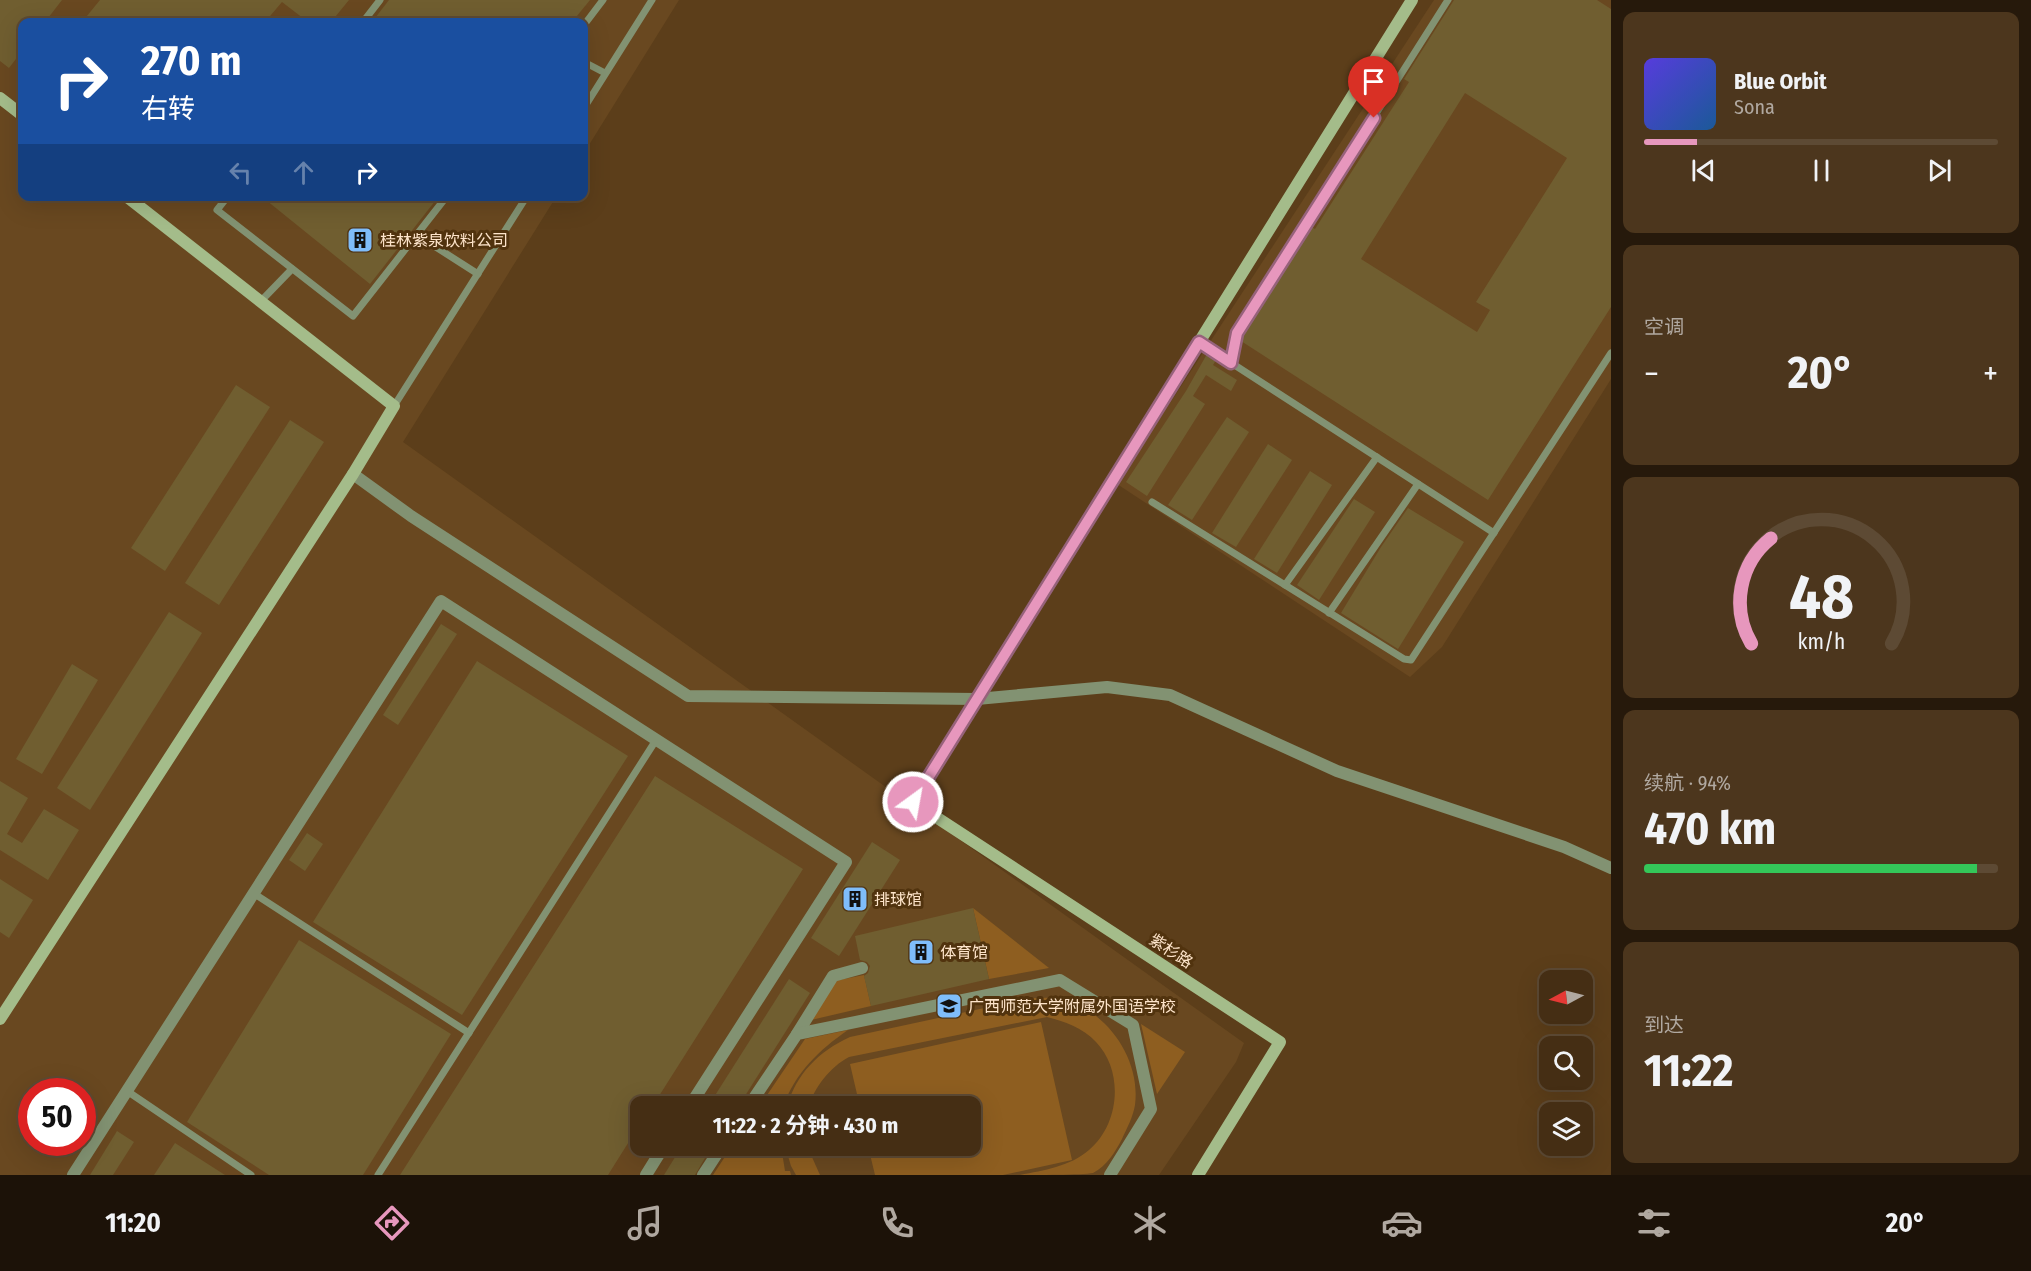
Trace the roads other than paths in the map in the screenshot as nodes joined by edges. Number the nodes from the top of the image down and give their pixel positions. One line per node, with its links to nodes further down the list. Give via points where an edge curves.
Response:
1 (381, 0): 6 (lane)
2 (603, 0): 7 (lane)
3 (652, 0): 9 (lane)
4 (1412, 0): 21 (main road)
5 (1448, 0): 23 (lane, via 1237,333)
6 (366, 18)
7 (588, 20)
8 (588, 64): 9 (lane)
9 (605, 73): 11 (lane)
10 (0, 98): 12 (main road)
11 (588, 101)
12 (18, 112)
13 (132, 201): 20 (main road)
14 (224, 201): 18 (lane, via 217,210)
15 (443, 201): 17 (lane)
16 (524, 201): 19 (lane)
17 (417, 235): 18 (lane, via 352,316); 19 (lane)
18 (292, 269): 20 (lane)
19 (478, 274): 24 (lane)
20 (260, 302): 24 (main road)
21 (1199, 342): 23 (lane); 32 (main road)
22 (1611, 353): 29 (lane)
23 (1231, 363): 25 (lane)
24 (394, 406): 26 (main road)
25 (1377, 457): 27 (lane); 30 (lane)
26 (353, 474): 32 (street, via 688,696); 37 (main road)
27 (1418, 484): 29 (lane); 31 (lane)
28 (1152, 502): 30 (lane)
29 (1494, 533): 31 (lane, via 1411,660 1404,660)
30 (1285, 585): 31 (lane)
31 (1329, 613)
32 (977, 699): 34 (street, via 1107,687 1170,695 1337,771 1564,847); 51 (main road, 紫杉路, via 913,802 1280,1042)
33 (656, 740): 35 (street, via 441,601); 38 (lane); 41 (street, via 846,862)
34 (1611, 868)
35 (253, 893): 38 (lane); 40 (street)
36 (862, 968): 39 (street, via 833,976)
37 (0, 1019)
38 (469, 1033): 47 (lane)
39 (797, 1034): 42 (street); 50 (street, via 1060,980 1133,1025 1151,1110)
40 (127, 1091): 45 (street); 46 (lane)
41 (696, 1096)
42 (755, 1096)
43 (658, 1156): 48 (street)
44 (715, 1156): 49 (street)
45 (73, 1175)
46 (251, 1175)
47 (378, 1175)
48 (646, 1175)
49 (703, 1175)
50 (1110, 1175)
51 (1198, 1175)

